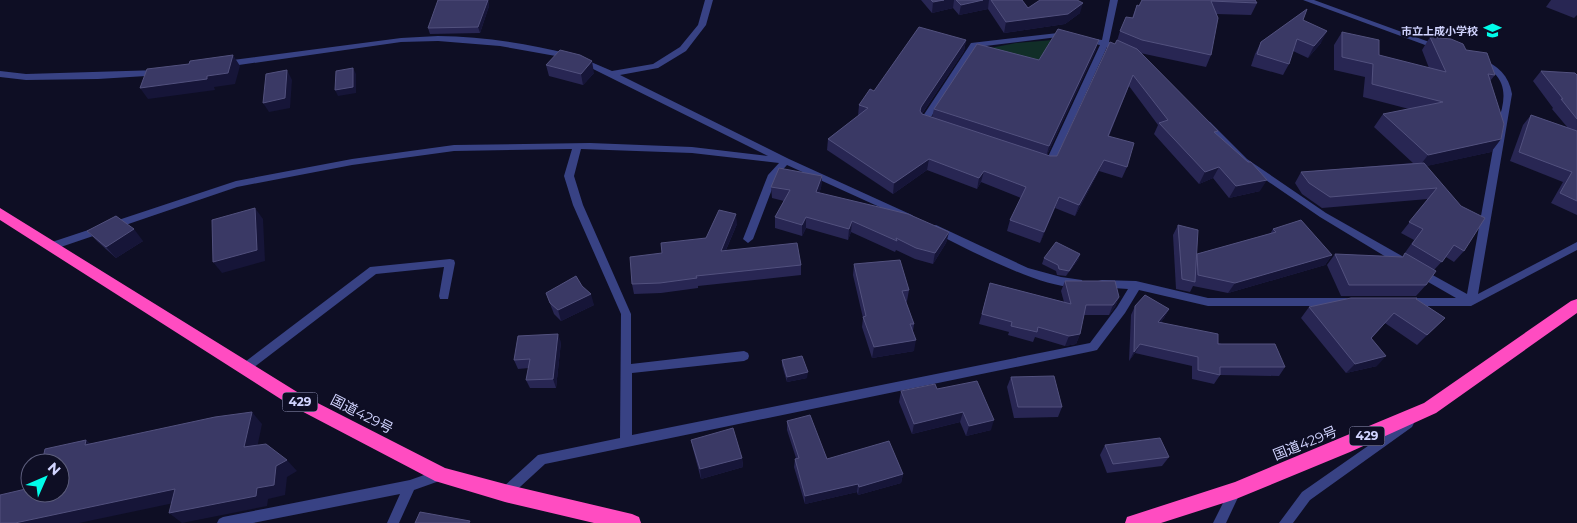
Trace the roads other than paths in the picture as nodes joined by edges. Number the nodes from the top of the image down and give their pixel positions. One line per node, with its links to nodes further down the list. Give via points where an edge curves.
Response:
1 (709, 0): 11 (street, via 702,25 683,49 655,66)
2 (1114, 0): 4 (street)
3 (1307, 0): 5 (street)
4 (1105, 43): 4 (street, via 1050,163 924,121 974,45 1058,35); 6 (street)
5 (1444, 49)
6 (1126, 51)
7 (1471, 59): 23 (street, via 1490,65 1506,82 1510,96 1502,120)
8 (220, 64): 11 (street, via 402,40 460,39 548,52 578,59)
9 (166, 72): 10 (street, via 26,77)
10 (0, 74)
11 (611, 74): 14 (street)
12 (1199, 116): 23 (street, via 1244,160 1324,215)
13 (577, 146): 14 (street, via 692,150); 17 (street, via 454,148 303,171 236,184); 27 (street, via 569,176 578,205 626,314)
14 (786, 161): 16 (street, via 773,175); 19 (street, via 1061,282)
15 (0, 213): 17 (highway, 国道429号 / 429)
16 (748, 238)
17 (52, 246): 26 (highway, 国道429号 / 429)
18 (1577, 246): 23 (street)
19 (1136, 285): 21 (street, via 1208,302); 29 (street, via 1094,347)
20 (444, 296): 26 (street, via 450,263 374,270)
21 (1356, 302)
22 (1395, 302): 23 (street)
23 (1471, 302)
24 (1577, 305): 28 (highway, 国道429号 / 429)
25 (744, 356): 27 (street)
26 (245, 368): 30 (highway, 国道429号 / 429, via 296,400)
27 (626, 369): 29 (street)
28 (1430, 408): 32 (highway, 国道429号 / 429); 39 (street, via 1306,496)
29 (626, 442): 33 (street, via 542,459)
30 (441, 475): 31 (street); 33 (highway, 国道429号 / 429)
31 (410, 486): 34 (street); 35 (street)
32 (1236, 490): 37 (highway, 国道429号 / 429); 38 (street)
33 (505, 493): 36 (highway, 国道429号 / 429)
34 (222, 523)
35 (393, 523)
36 (626, 523)
37 (1134, 523)
38 (1218, 523)
39 (1285, 523)

